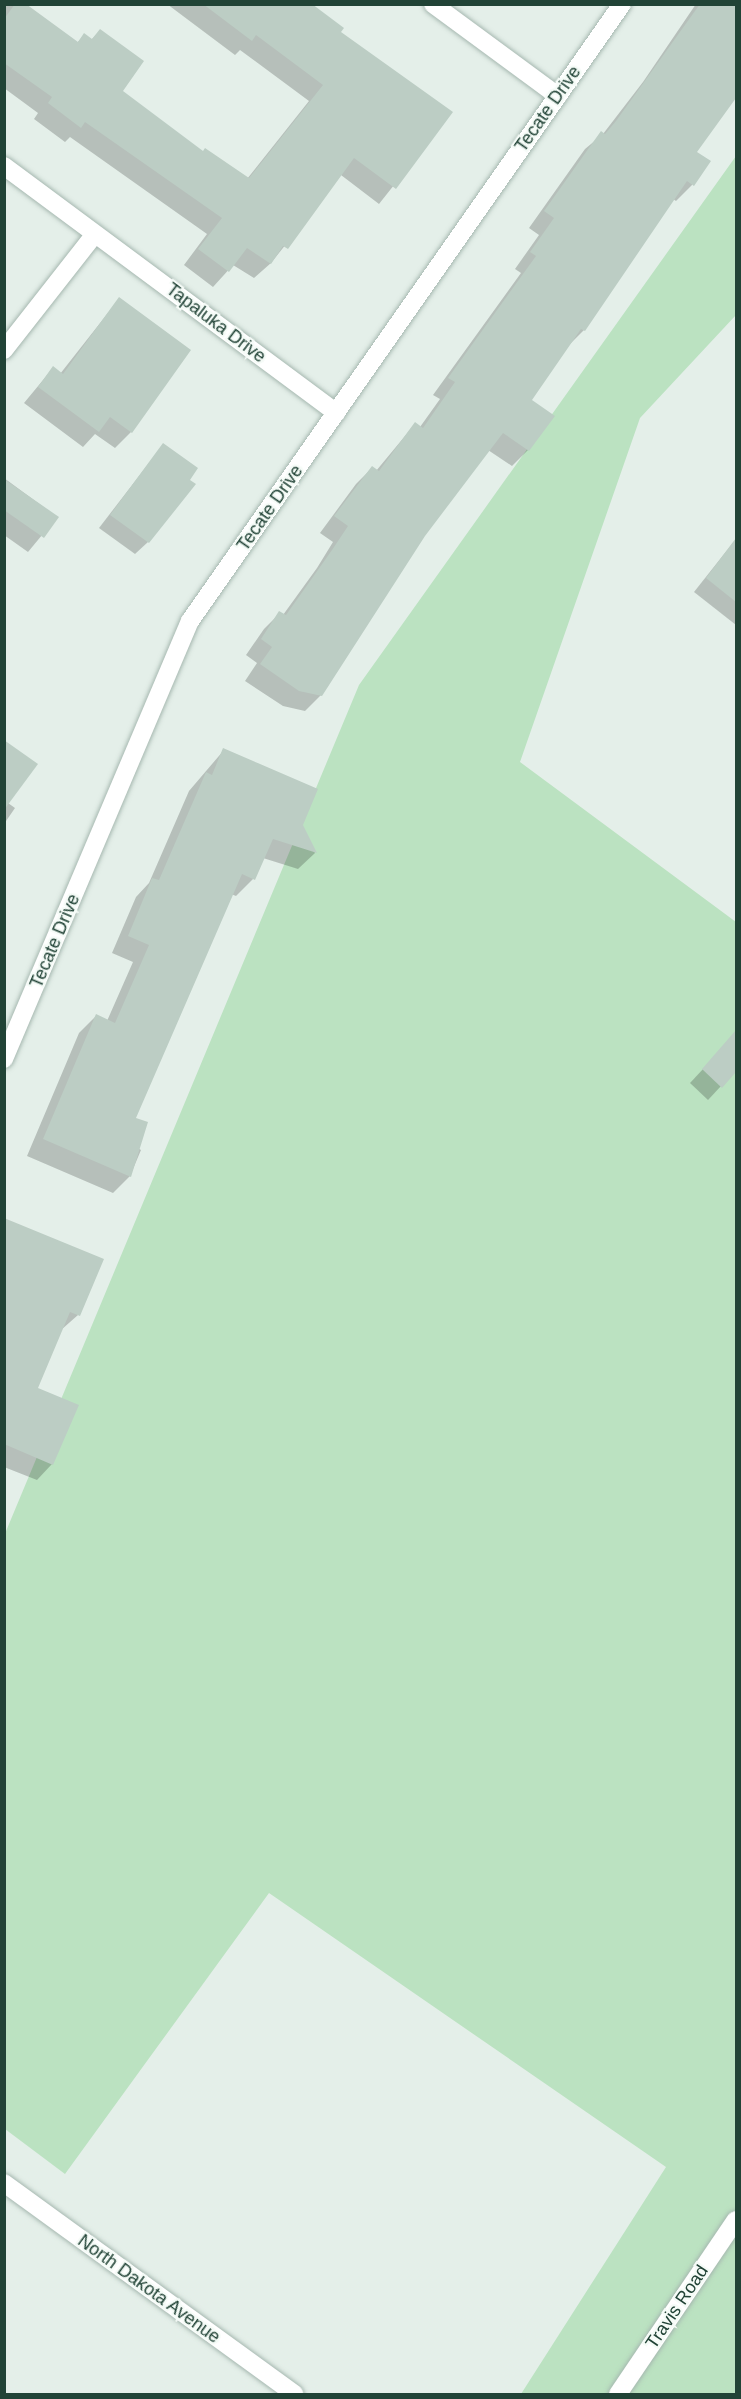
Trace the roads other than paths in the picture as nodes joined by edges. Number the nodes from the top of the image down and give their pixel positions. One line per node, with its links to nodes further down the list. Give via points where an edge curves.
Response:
1 (433, 4): 3 (street)
2 (622, 4): 3 (street, Tecate Drive)
3 (558, 96): 7 (street, Tecate Drive)
4 (4, 166): 5 (street, Tapaluka Drive)
5 (96, 234): 6 (street); 7 (street, Tapaluka Drive)
6 (4, 350)
7 (336, 412): 8 (street, Tecate Drive, via 190,621)
8 (4, 1059)
9 (4, 2183): 11 (street, North Dakota Avenue)
10 (736, 2220): 12 (street, Travis Road)
11 (294, 2394)
12 (618, 2394)

